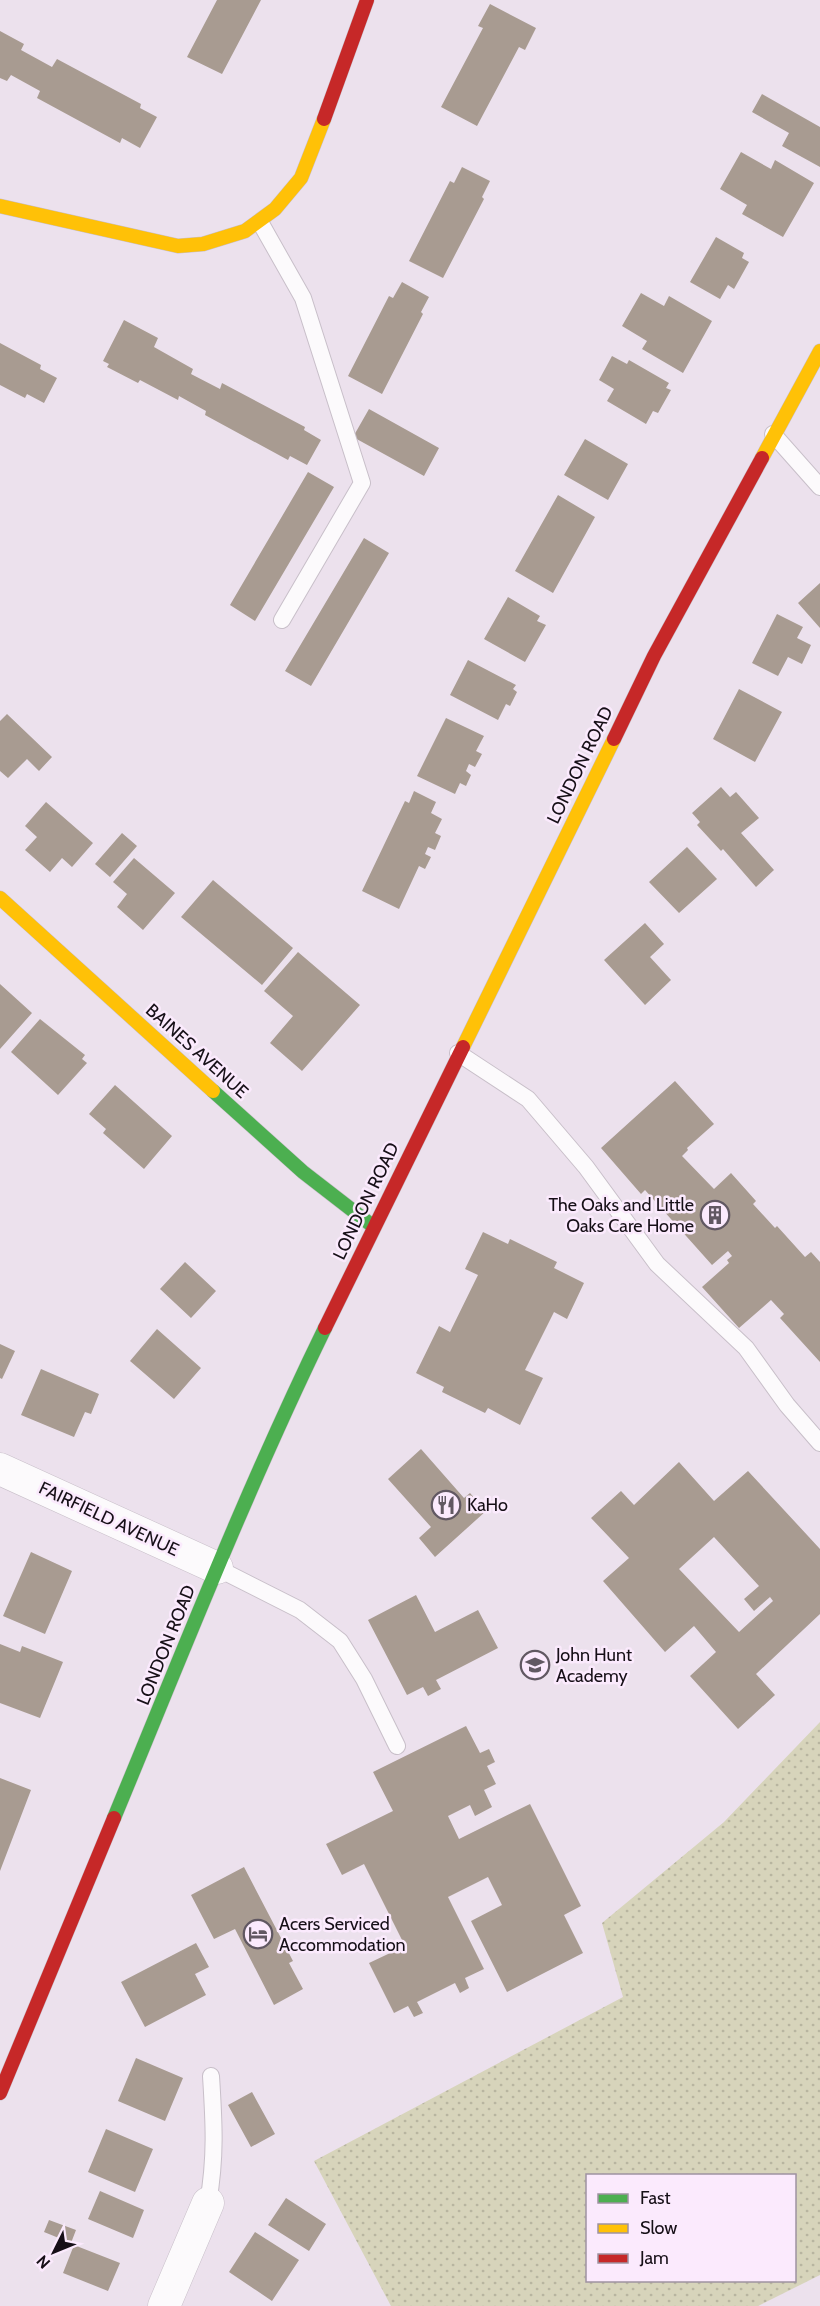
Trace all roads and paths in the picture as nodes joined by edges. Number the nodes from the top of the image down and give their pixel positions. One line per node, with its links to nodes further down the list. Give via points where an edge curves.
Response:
1 (367, 0): 3 (main road, via 301,178)
2 (0, 206): 3 (main road, via 178,246 230,237)
3 (260, 222): 7 (lane, via 303,298 362,483)
4 (820, 351): 5 (main road, LONDON ROAD)
5 (773, 434): 6 (lane); 9 (main road, LONDON ROAD, via 654,656)
6 (820, 487)
7 (282, 620)
8 (0, 898): 10 (main road, BAINES AVENUE, via 303,1172)
9 (458, 1053): 10 (main road, LONDON ROAD); 11 (lane, via 528,1100 586,1167 657,1264 746,1348)
10 (374, 1227): 13 (main road, LONDON ROAD, via 301,1378)
11 (820, 1443)
12 (0, 1469): 13 (street, FAIRFIELD AVENUE)
13 (217, 1568): 14 (lane, via 300,1610 340,1641); 16 (main road, LONDON ROAD)
14 (397, 1746)
15 (211, 2076): 17 (lane, via 215,2147)
16 (0, 2093)
17 (207, 2203): 18 (street)
18 (164, 2306)

